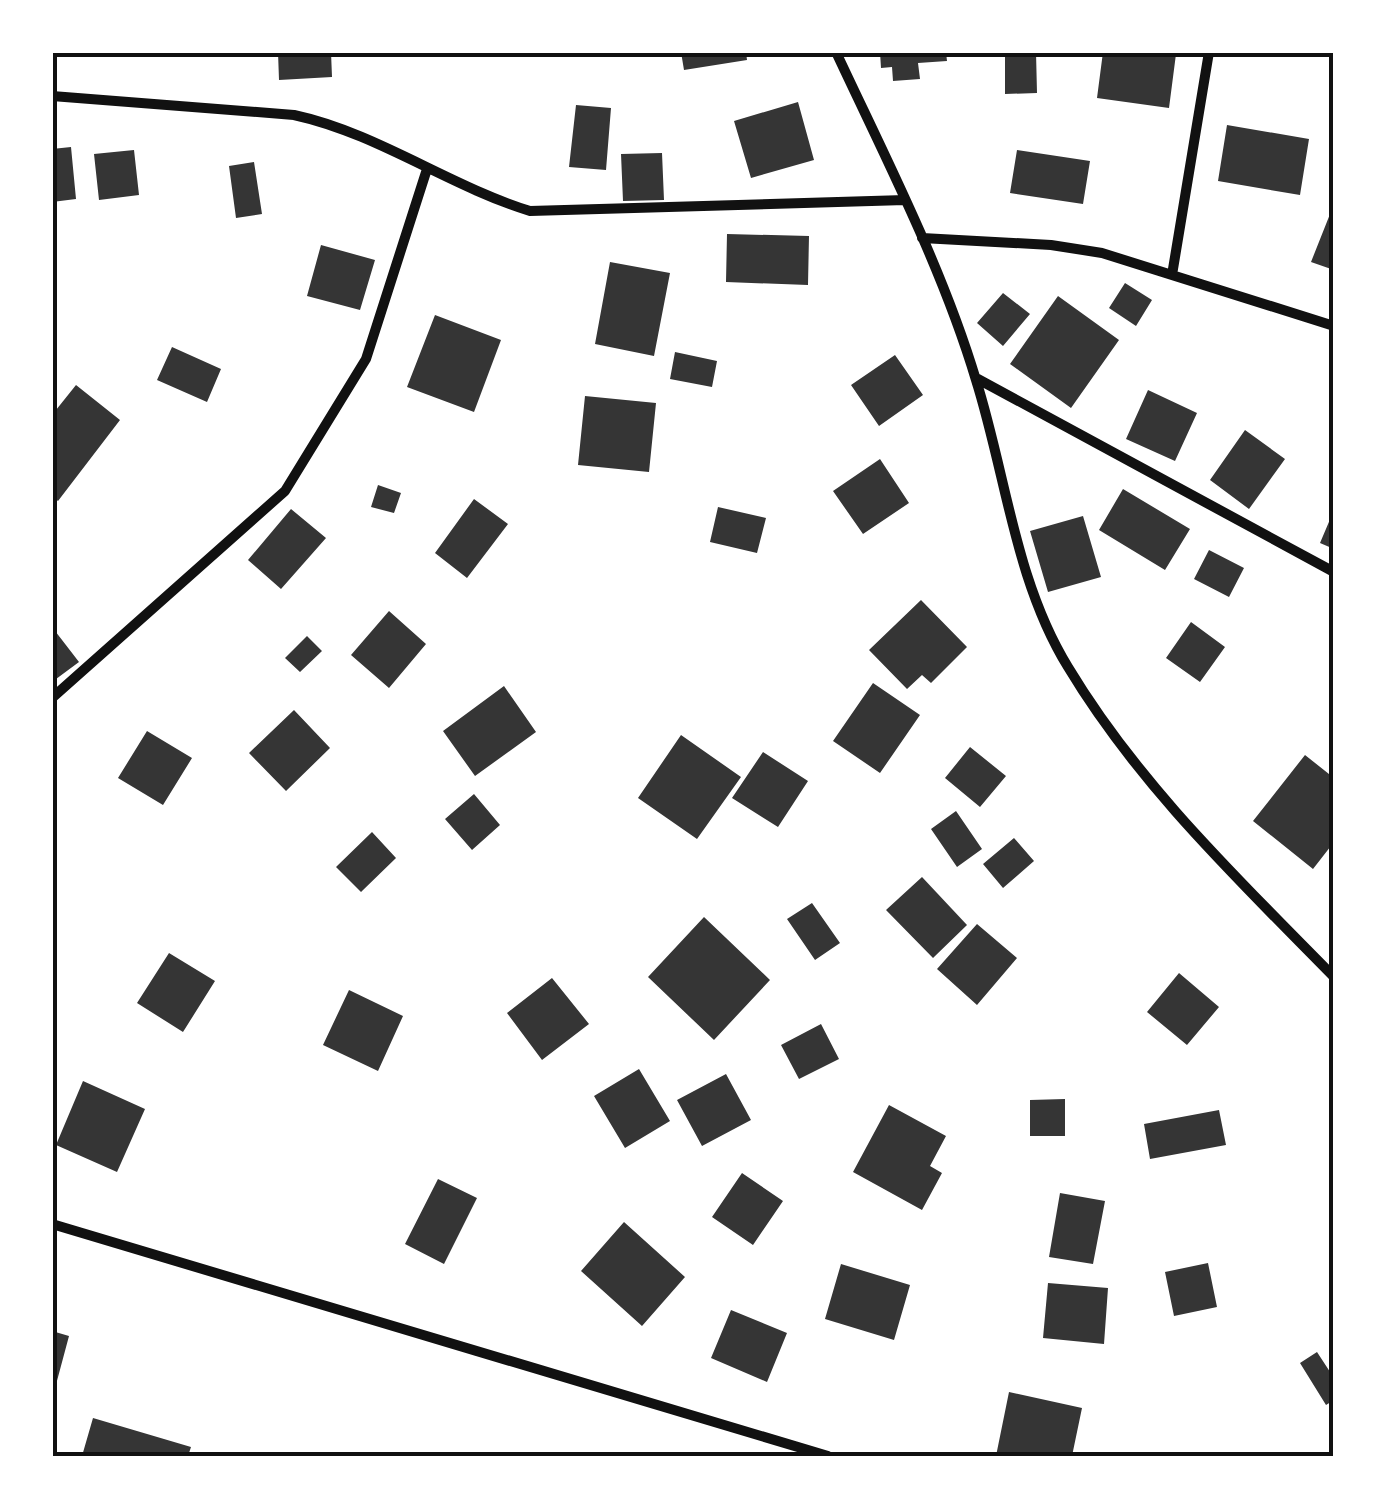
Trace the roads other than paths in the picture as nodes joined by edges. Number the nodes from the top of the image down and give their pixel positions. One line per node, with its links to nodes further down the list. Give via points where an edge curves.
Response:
1 (836, 52): 5 (street)
2 (1209, 52): 7 (street)
3 (52, 96): 4 (street, via 294,115 328,122)
4 (427, 168): 5 (street, via 481,196 530,211); 11 (street, via 366,359 285,491)
5 (904, 200): 6 (street)
6 (922, 238): 7 (street, via 1052,244); 9 (street)
7 (1172, 275): 8 (street)
8 (1334, 326)
9 (976, 378): 10 (street); 12 (street, via 1038,608 1067,666 1172,811)
10 (1334, 572)
11 (52, 698)
12 (1334, 977)
13 (52, 1224): 14 (street)
14 (828, 1456)

